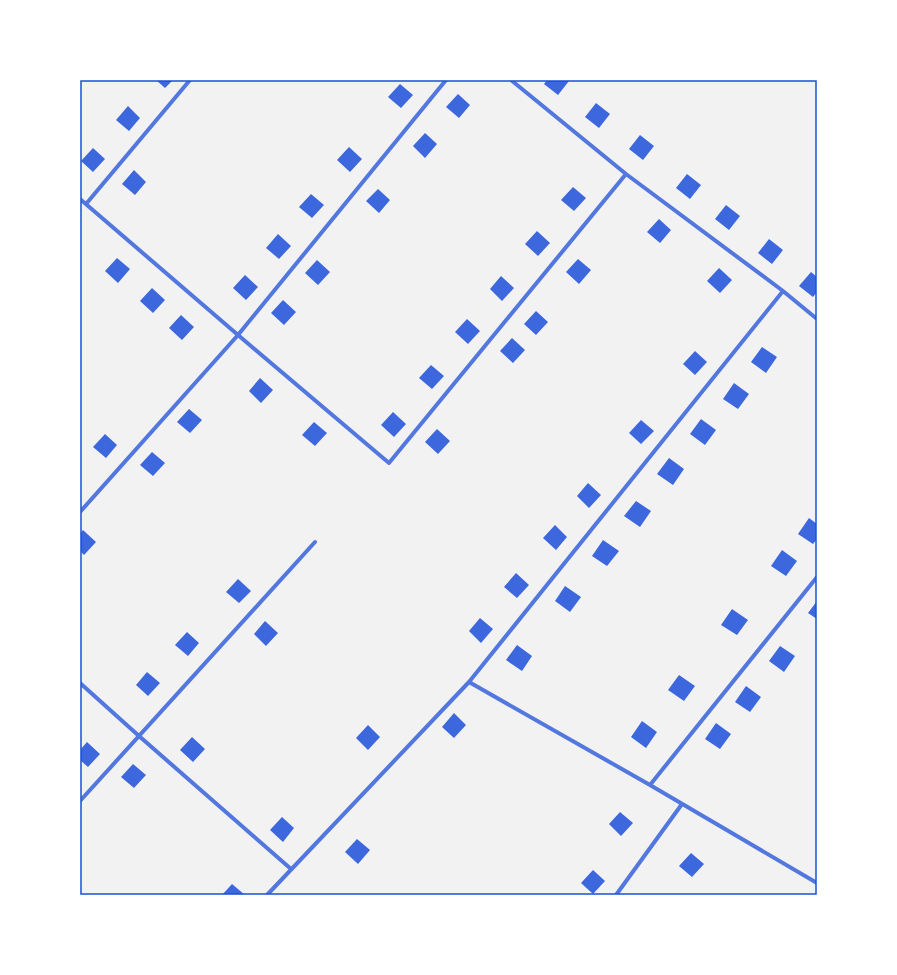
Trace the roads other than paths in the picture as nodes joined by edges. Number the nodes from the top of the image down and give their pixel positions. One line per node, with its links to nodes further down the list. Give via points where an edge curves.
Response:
1 (190, 80): 6 (street)
2 (446, 80): 9 (street)
3 (511, 80): 4 (street)
4 (626, 174): 7 (street); 9 (street, via 389,463)
5 (80, 199): 6 (street)
6 (86, 204): 9 (street)
7 (783, 291): 8 (street); 13 (street)
8 (817, 319)
9 (238, 335): 10 (street)
10 (80, 512)
11 (315, 542): 15 (street)
12 (817, 577): 16 (street)
13 (469, 682): 16 (street); 19 (street)
14 (80, 683): 15 (street)
15 (139, 736): 17 (street); 19 (street)
16 (650, 785): 18 (street)
17 (80, 801)
18 (682, 804): 20 (street); 22 (street)
19 (291, 869): 21 (street)
20 (817, 883)
21 (268, 895)
22 (616, 895)

